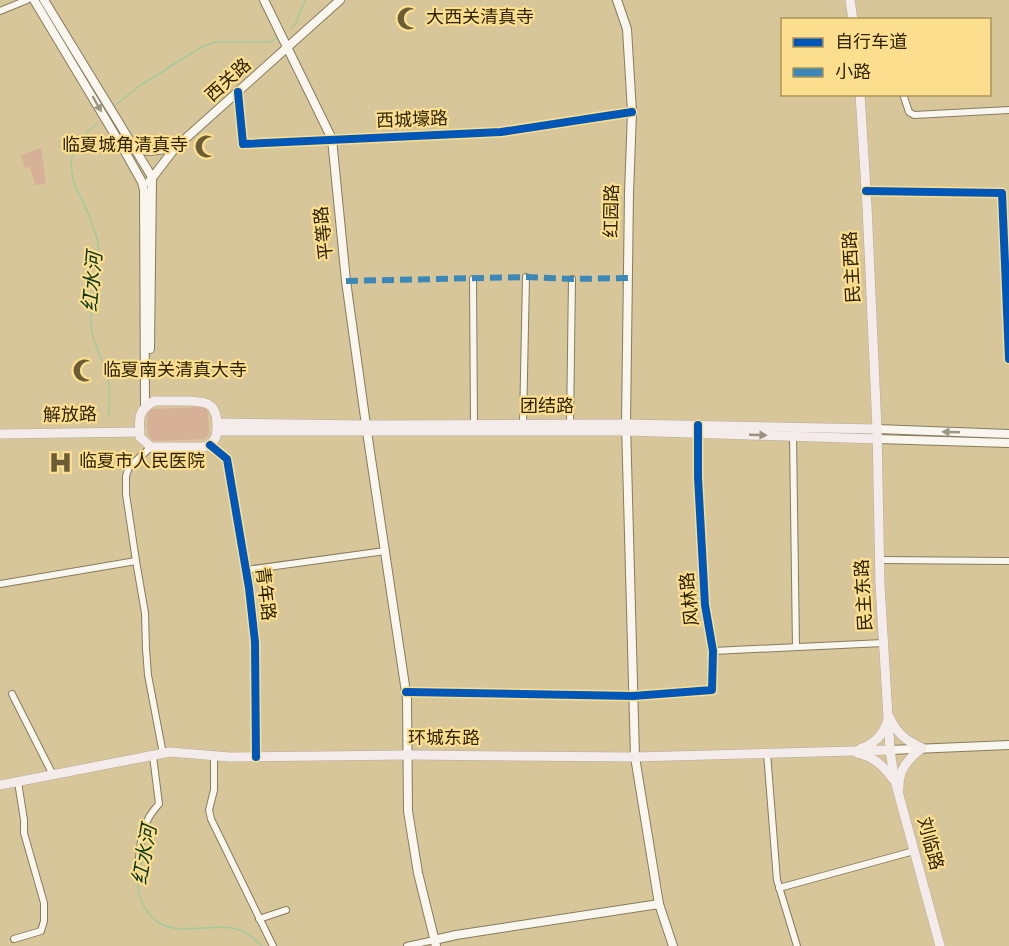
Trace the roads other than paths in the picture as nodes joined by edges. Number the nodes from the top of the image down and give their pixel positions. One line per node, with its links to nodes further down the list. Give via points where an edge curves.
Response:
1 (27, 0): 8 (street)
2 (34, 0): 19 (main road, one-way to 19)
3 (44, 0): 18 (main road)
4 (264, 0): 10 (main road, 平等路)
5 (340, 0): 10 (main road, 西关路)
6 (617, 0): 15 (main road, 红园路, via 627,29)
7 (850, 0): 9 (main road)
8 (0, 11)
9 (853, 18)
10 (288, 48): 11 (main road, 西关路); 16 (main road, 平等路)
11 (238, 92): 16 (street, 西城壕路, via 243,144); 17 (main road, 西关路)
12 (860, 96): 22 (main road, 民主西路)
13 (904, 96): 14 (street, via 914,115)
14 (1009, 110)
15 (632, 112): 16 (street, 西城壕路, via 501,132); 33 (main road, 红园路)
16 (332, 139): 32 (main road, 平等路)
17 (175, 148): 18 (main road); 20 (main road, 西关路)
18 (135, 149): 19 (main road); 20 (main road)
19 (124, 150): 21 (main road)
20 (152, 177): 21 (main road, 西关路); 27 (main road)
21 (144, 190): 27 (main road)
22 (866, 191): 26 (street, via 1002,193); 38 (main road, 民主西路)
23 (526, 277): 29 (street)
24 (473, 279): 28 (street)
25 (572, 279): 30 (street)
26 (1009, 359)
27 (147, 405): 31 (main road, via 154,401 201,401 211,405); 36 (main road, via 140,414)
28 (474, 424): 29 (main road, 团结路); 32 (main road, 团结路)
29 (523, 424): 30 (main road, 团结路)
30 (570, 424): 33 (main road, 团结路)
31 (217, 427): 32 (main road, 团结路); 42 (main road)
32 (366, 428): 33 (main road, 团结路); 44 (main road, 平等路)
33 (626, 428): 35 (main road, 团结路); 55 (main road, 红园路)
34 (0, 429): 36 (main road, 解放路)
35 (698, 429): 38 (main road, 团结路); 40 (main road, 团结路, one-way to 40); 52 (street, 风林路, via 705,606)
36 (140, 430): 37 (main road, 解放路); 43 (main road, via 140,437)
37 (0, 434)
38 (877, 434): 39 (main road, one-way to 38); 40 (main road, 团结路); 41 (main road); 45 (main road, 民主东路)
39 (1009, 434)
40 (793, 436): 51 (street)
41 (1009, 443)
42 (210, 445): 43 (main road); 48 (street, 青年路, via 227,459)
43 (151, 447): 46 (street, via 129,467 126,476)
44 (385, 550): 48 (street); 53 (main road, 平等路)
45 (879, 560): 47 (street); 50 (main road, 民主东路)
46 (136, 561): 49 (street); 62 (street, via 145,613 148,675)
47 (1009, 561)
48 (246, 570): 66 (street, 青年路, via 255,642)
49 (0, 584)
50 (884, 643): 51 (street); 56 (main road, 民主东路)
51 (796, 647): 52 (street)
52 (713, 651): 55 (street, 风林路, via 712,690)
53 (406, 692): 55 (street); 63 (main road, 平等路)
54 (12, 694): 68 (street)
55 (633, 696): 67 (main road, 红园路)
56 (888, 713): 58 (main road, via 895,729); 59 (main road, 民主东路); 60 (main road, via 886,726 870,746)
57 (1009, 745): 58 (main road)
58 (922, 748): 59 (main road); 71 (main road, via 902,769)
59 (890, 750): 60 (main road, 环城东路); 71 (main road, 刘临路)
60 (845, 751): 61 (main road, 环城东路); 71 (main road, via 861,753 886,769)
61 (767, 753): 67 (main road, 环城东路); 74 (street)
62 (163, 754): 64 (main road, 环城东路); 65 (main road, 环城东路)
63 (408, 755): 66 (main road, 环城东路); 67 (main road, 环城东路); 79 (main road, 平等路, via 408,811 417,873)
64 (153, 756): 68 (main road, 环城东路); 73 (street, via 159,804 148,817)
65 (214, 756): 66 (main road, 环城东路); 77 (street, via 211,819)
66 (256, 757)
67 (635, 757): 75 (main road, 红园路)
68 (53, 775): 69 (main road, 环城东路)
69 (18, 782): 70 (main road, 环城东路); 78 (street, via 24,833 44,912 41,931)
70 (0, 785)
71 (899, 797): 72 (main road, 刘临路)
72 (914, 851): 74 (street); 84 (main road, 刘临路)
73 (139, 858)
74 (779, 888): 83 (street)
75 (659, 904): 79 (main road, via 456,935); 82 (main road, 红园路)
76 (286, 910): 77 (street)
77 (259, 919): 80 (street)
78 (14, 939)
79 (435, 943): 81 (street)
80 (273, 946)
81 (406, 946)
82 (673, 946)
83 (797, 946)
84 (940, 946)

